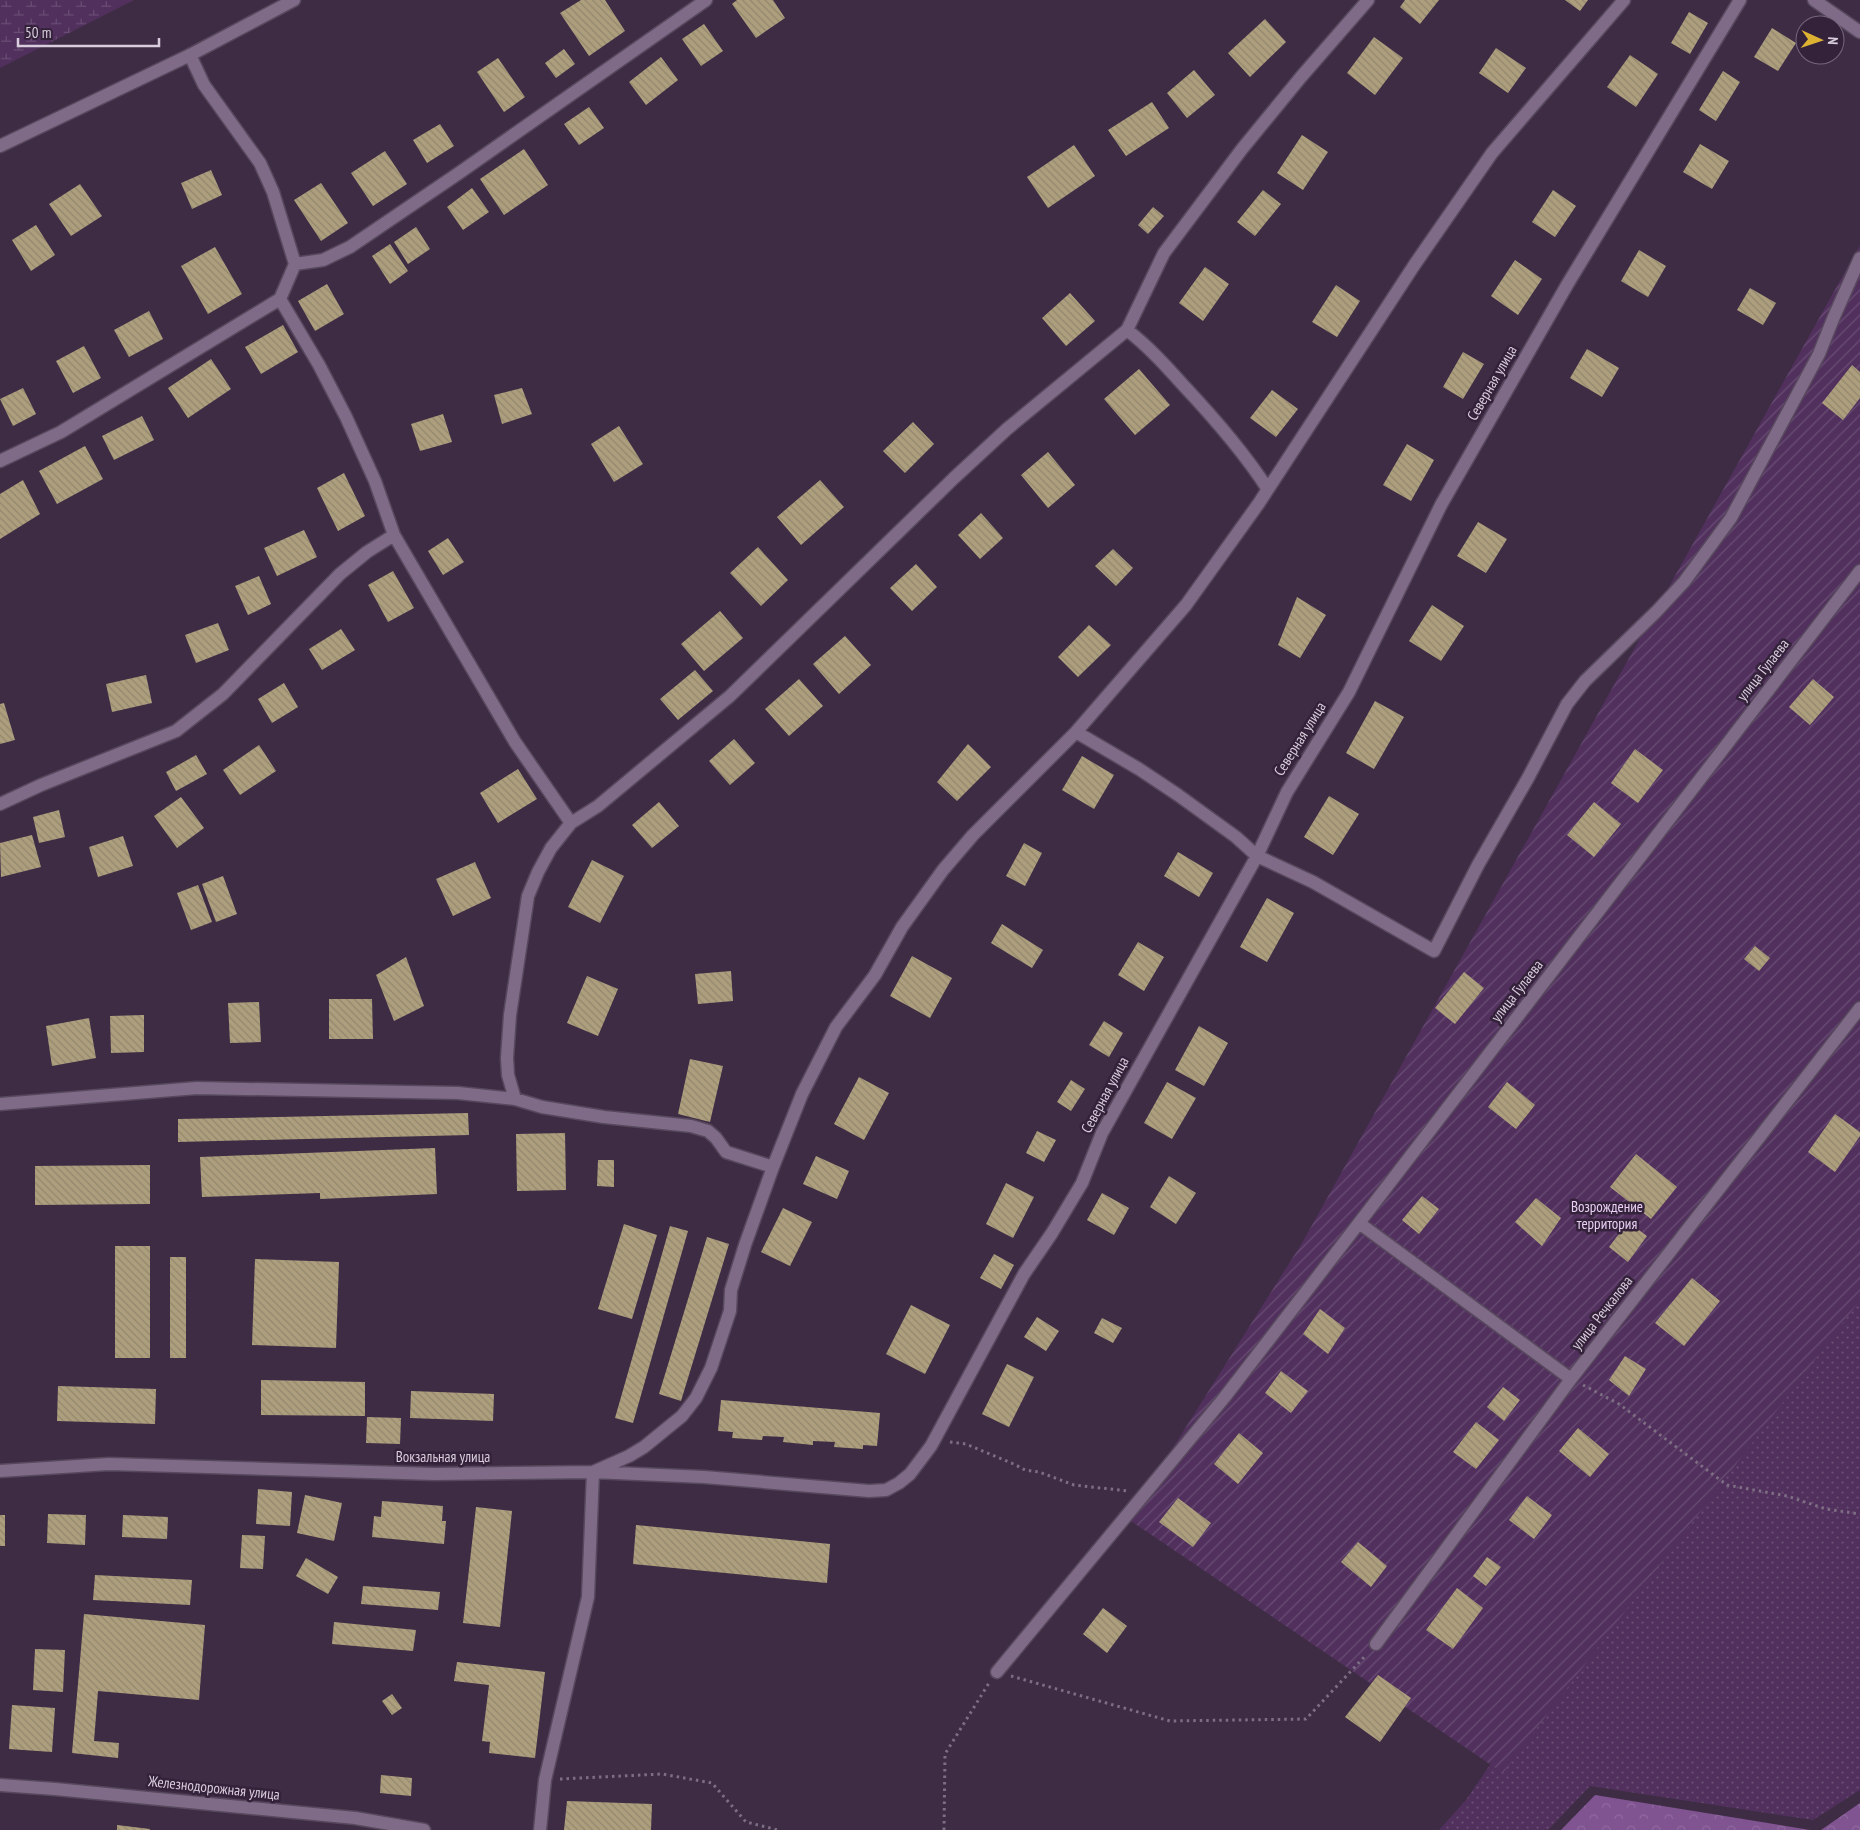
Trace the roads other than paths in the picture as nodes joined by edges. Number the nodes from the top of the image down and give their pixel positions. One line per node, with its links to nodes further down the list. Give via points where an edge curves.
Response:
1 (294, 0): 8 (street)
2 (706, 0): 11 (street, via 350,246 322,260)
3 (1368, 0): 13 (street, via 1242,149 1164,253)
4 (1624, 0): 15 (street, via 1492,152)
5 (1740, 0): 21 (street, Северная улица, via 1567,285 1440,505 1348,692 1286,792)
6 (1814, 0): 7 (street)
7 (1860, 32)
8 (190, 55): 9 (street); 11 (street, via 204,85 260,163)
9 (0, 146)
10 (1860, 258): 21 (street, via 1819,354 1731,518 1684,582 1585,681 1567,704 1434,951 1313,882)
11 (295, 264): 12 (street)
12 (280, 299): 14 (street, via 61,432); 16 (street, via 346,417 375,481)
13 (1127, 330): 15 (street, via 1146,344 1198,401 1251,463); 20 (street, via 1007,429 730,696 598,806)
14 (0, 461)
15 (1267, 488): 18 (street, via 1186,605)
16 (394, 535): 19 (street, via 340,574 223,694 176,731); 20 (street, via 515,742)
17 (1860, 571): 26 (street, улица Гулаева)
18 (1076, 732): 21 (street, via 1178,795); 25 (street, via 973,835 902,927 875,975 836,1027 815,1066)
19 (0, 804)
20 (571, 823): 23 (street, via 551,848 528,896 507,1058)
21 (1257, 856): 30 (street, Северная улица, via 1102,1133 1082,1183 1024,1274 931,1446 910,1474)
22 (1860, 1008): 27 (street, улица Речкалова)
23 (514, 1099): 24 (street, via 458,1093 197,1088); 25 (street, via 560,1110 691,1126 708,1131 726,1152)
24 (0, 1104)
25 (774, 1167): 29 (street, via 744,1245 731,1290 730,1310 711,1368 696,1398 682,1416 644,1447)
26 (1359, 1223): 27 (street); 32 (street, улица Гулаева, via 1224,1398)
27 (1571, 1379): 31 (street, улица Речкалова)
28 (0, 1471): 29 (street, Вокзальная улица, via 109,1464 435,1474)
29 (593, 1472): 30 (street, Вокзальная улица); 35 (street, via 588,1597 545,1780)
30 (886, 1490)
31 (1376, 1644)
32 (996, 1672)
33 (0, 1785): 34 (street, Железнодорожная улица, via 355,1818)
34 (424, 1830)
35 (540, 1830)

